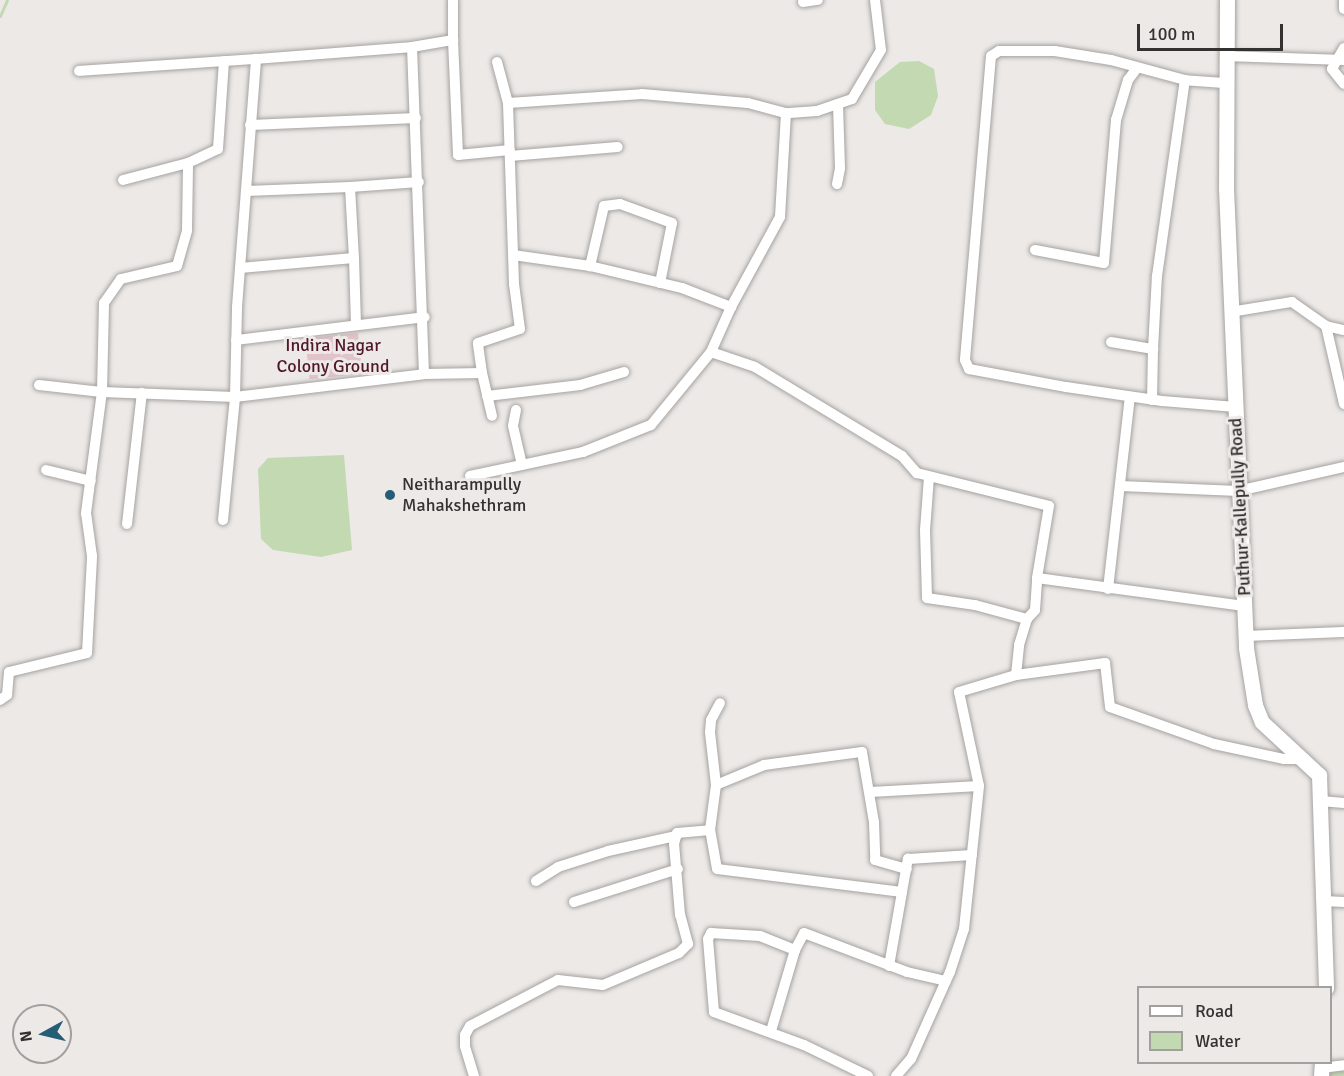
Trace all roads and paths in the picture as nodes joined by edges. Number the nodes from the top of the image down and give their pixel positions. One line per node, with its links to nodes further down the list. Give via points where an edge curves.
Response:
1 (453, 0): 8 (street)
2 (818, 0): 6 (street)
3 (875, 0): 22 (street, via 881,50 852,99)
4 (1227, 0): 11 (main road, Puthur-Kallepully Road)
5 (1344, 0): 7 (street)
6 (803, 2)
7 (1344, 9)
8 (453, 40): 9 (street); 27 (street, via 458,155)
9 (412, 47): 12 (street); 24 (street)
10 (1344, 48): 13 (street)
11 (1225, 56): 13 (street); 19 (main road, Puthur-Kallepully Road)
12 (256, 59): 14 (street); 25 (street)
13 (1341, 60): 20 (street, via 1332,69)
14 (224, 61): 17 (street); 28 (street, via 218,149)
15 (497, 62): 21 (street)
16 (1137, 68): 18 (street); 34 (street, via 1128,80 1116,120 1104,263); 58 (street, via 1055,51 999,51 991,56 965,324 965,360 969,369)
17 (79, 70)
18 (1185, 80): 19 (street); 48 (street, via 1157,276)
19 (1224, 83): 41 (main road, Puthur-Kallepully Road)
20 (1344, 84)
21 (508, 103): 23 (street, via 642,94 748,103); 27 (street)
22 (838, 104): 23 (street, via 817,111); 31 (street)
23 (786, 113): 40 (street, via 780,217)
24 (416, 118): 25 (street); 30 (street)
25 (250, 125): 33 (street)
26 (618, 147): 27 (street)
27 (510, 153): 35 (street)
28 (188, 163): 29 (street); 54 (street, via 187,230 177,266 121,279 104,303)
29 (123, 180)
30 (419, 182): 32 (street); 42 (street)
31 (837, 184)
32 (350, 187): 33 (street); 36 (street)
33 (246, 191): 38 (street)
34 (1035, 250)
35 (513, 255): 37 (street); 51 (street, via 520,328 478,343)
36 (354, 258): 38 (street); 43 (street)
37 (590, 266): 39 (street); 39 (street, via 604,206 620,204 672,223)
38 (240, 268): 46 (street)
39 (660, 283): 40 (street)
40 (731, 307): 49 (street)
41 (1230, 312): 44 (street, via 1292,302); 61 (main road, Puthur-Kallepully Road)
42 (425, 317): 43 (street); 52 (street)
43 (356, 325): 46 (street)
44 (1326, 326): 45 (street); 60 (street)
45 (1344, 330)
46 (236, 340): 57 (street)
47 (1111, 342): 48 (street)
48 (1153, 348): 59 (street)
49 (711, 352): 64 (street, via 651,425 583,452); 68 (street, via 755,367 902,456 917,474)
50 (624, 372): 56 (street, via 580,385)
51 (482, 373): 52 (street); 56 (street)
52 (424, 374): 57 (street)
53 (39, 385): 54 (street)
54 (102, 392): 55 (street); 69 (street)
55 (142, 393): 57 (street); 73 (street)
56 (487, 396): 63 (street)
57 (235, 397): 72 (street)
58 (1130, 397): 59 (street); 70 (street)
59 (1152, 400): 61 (street)
60 (1344, 404)
61 (1236, 407): 71 (main road, Puthur-Kallepully Road)
62 (516, 410): 64 (street, via 513,426)
63 (492, 416)
64 (522, 465): 67 (street)
65 (1344, 467): 71 (street)
66 (46, 470): 69 (street)
67 (470, 476)
68 (930, 477): 74 (street, via 1049,506); 77 (street, via 925,530 927,598 975,604)
69 (91, 481): 81 (street, via 86,513 92,556 87,653 9,672 6,695)
70 (1120, 486): 71 (street); 75 (street)
71 (1238, 491): 76 (main road, Puthur-Kallepully Road)
72 (223, 520)
73 (128, 524)
74 (1037, 578): 75 (street); 77 (street, via 1035,610)
75 (1108, 589): 76 (street)
76 (1244, 606): 79 (main road, Puthur-Kallepully Road)
77 (1027, 619): 80 (street)
78 (1344, 632): 79 (street)
79 (1245, 636): 83 (main road, Puthur-Kallepully Road, via 1255,705 1262,723)
80 (1016, 675): 83 (street, via 1105,663 1110,707 1214,744 1284,759); 85 (street, via 959,692)
81 (0, 700)
82 (720, 702): 84 (street, via 710,732)
83 (1305, 759): 87 (main road, Puthur-Kallepully Road, via 1319,776)
84 (716, 785): 86 (street, via 764,765 862,752); 89 (street)
85 (979, 786): 86 (street); 91 (street)
86 (871, 792): 92 (street, via 875,860)
87 (1322, 801): 88 (street); 96 (main road, Puthur-Kallepully Road)
88 (1344, 803)
89 (710, 830): 90 (street); 95 (street, via 717,869)
90 (676, 836): 93 (street); 94 (street, via 588,857)
91 (972, 855): 92 (street, via 908,859); 101 (street, via 964,929)
92 (907, 868): 95 (street)
93 (678, 869): 97 (street); 106 (street, via 680,915 688,944 680,953 603,985 558,980 470,1026 465,1046)
94 (536, 880)
95 (902, 892): 100 (street)
96 (1324, 901): 98 (street); 102 (main road, Puthur-Kallepully Road)
97 (574, 902)
98 (1344, 902)
99 (795, 950): 100 (street, via 804,933); 103 (street); 103 (street, via 750,935 711,933 708,939 714,1012)
100 (889, 966): 101 (street)
101 (946, 981): 108 (street, via 911,1059)
102 (1326, 986)
103 (771, 1031): 107 (street)
104 (1344, 1065): 105 (street)
105 (1322, 1069)
106 (474, 1076)
107 (868, 1076)
108 (896, 1076)

